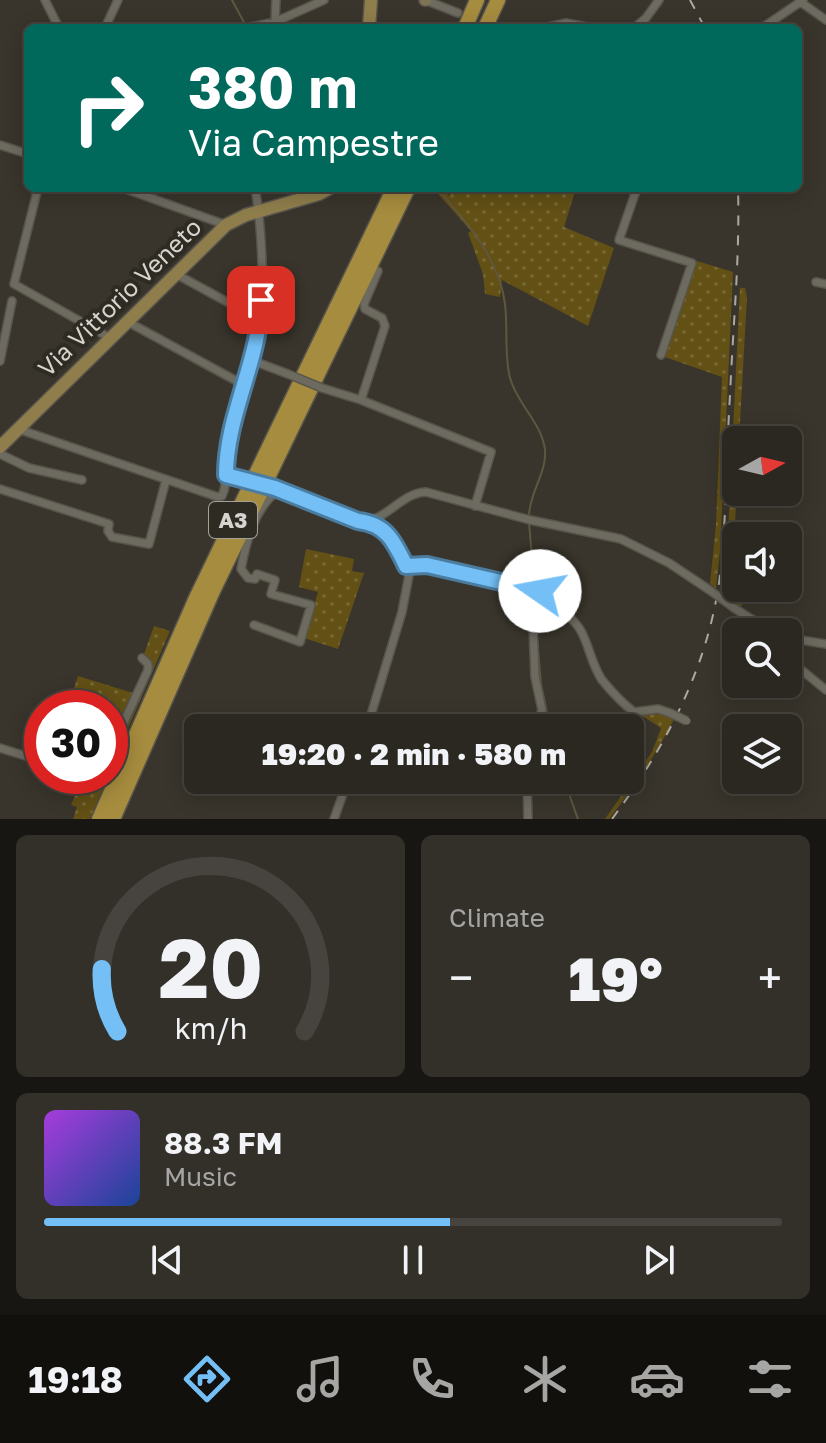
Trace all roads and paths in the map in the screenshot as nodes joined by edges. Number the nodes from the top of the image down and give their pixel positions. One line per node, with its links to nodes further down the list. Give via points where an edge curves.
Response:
1 (45, 0): 17 (street)
2 (118, 0): 18 (street)
3 (276, 0): 16 (street)
4 (324, 0): 16 (street)
5 (371, 0): 20 (main road)
6 (425, 0): 12 (street)
7 (474, 0): 21 (highway)
8 (490, 0): 22 (highway)
9 (498, 0): 23 (highway)
10 (659, 0): 14 (street)
11 (801, 1): 15 (street); 26 (street)
12 (440, 4): 13 (street)
13 (458, 13)
14 (646, 18): 24 (street); 25 (street)
15 (826, 20)
16 (275, 22): 19 (street)
17 (57, 24)
18 (107, 24)
19 (265, 24)
20 (369, 24)
21 (465, 24)
22 (480, 24)
23 (487, 24)
24 (639, 24)
25 (645, 24)
26 (770, 24)
27 (0, 145): 28 (street)
28 (24, 153)
29 (37, 192): 45 (street, via 14,284)
30 (134, 192): 37 (street)
31 (256, 192): 36 (street)
32 (323, 192): 36 (main road, Via Vittorio Veneto)
33 (392, 192): 78 (highway, A3, via 184,625)
34 (406, 192): 79 (highway, A3, via 213,591)
35 (636, 192): 46 (street, via 619,240 692,263)
36 (258, 212): 37 (main road, Via Vittorio Veneto); 43 (street)
37 (226, 225): 39 (main road, Via Vittorio Veneto)
38 (378, 271): 50 (street, via 364,304 385,326)
39 (176, 274): 43 (street); 44 (main road, Via Vittorio Veneto)
40 (816, 282): 41 (street)
41 (826, 284)
42 (12, 301): 48 (street)
43 (260, 320): 47 (street)
44 (128, 322): 45 (main road, Via Vittorio Veneto); 49 (street)
45 (111, 339): 51 (main road, Via Vittorio Veneto)
46 (661, 355)
47 (251, 360): 49 (street); 50 (street, bridge)
48 (0, 361)
49 (244, 385): 54 (street, via 226,454)
50 (361, 400): 59 (street, via 491,452)
51 (18, 429): 52 (main road, Via Vittorio Veneto); 56 (street)
52 (0, 447)
53 (0, 454): 55 (street, via 29,468)
54 (226, 475): 56 (street, via 225,490 218,497); 58 (street, bridge)
55 (82, 480)
56 (166, 480): 57 (street, via 149,544 112,537 109,524)
57 (0, 489)
58 (277, 489): 60 (street); 64 (street, via 248,538 241,569 248,578 257,574 275,580 271,594 311,605 300,642)
59 (475, 506): 60 (street, via 422,492); 63 (street, bridge, via 621,539 669,563)
60 (371, 522): 61 (street, via 387,534)
61 (406, 566): 62 (street, via 427,565); 71 (street, via 406,593)
62 (529, 590): 72 (street); 73 (street, bridge, via 543,594 579,627 597,671 626,706 634,712 658,709)
63 (749, 618)
64 (254, 625)
65 (802, 640): 66 (street)
66 (826, 644)
67 (142, 658): 70 (street, via 148,670)
68 (802, 670): 69 (street)
69 (826, 690)
70 (128, 713)
71 (371, 714)
72 (541, 714)
73 (687, 721)
74 (0, 748): 75 (street)
75 (24, 755)
76 (343, 794): 80 (street)
77 (527, 794): 81 (street)
78 (99, 819)
79 (113, 819)
80 (334, 819)
81 (528, 819)

